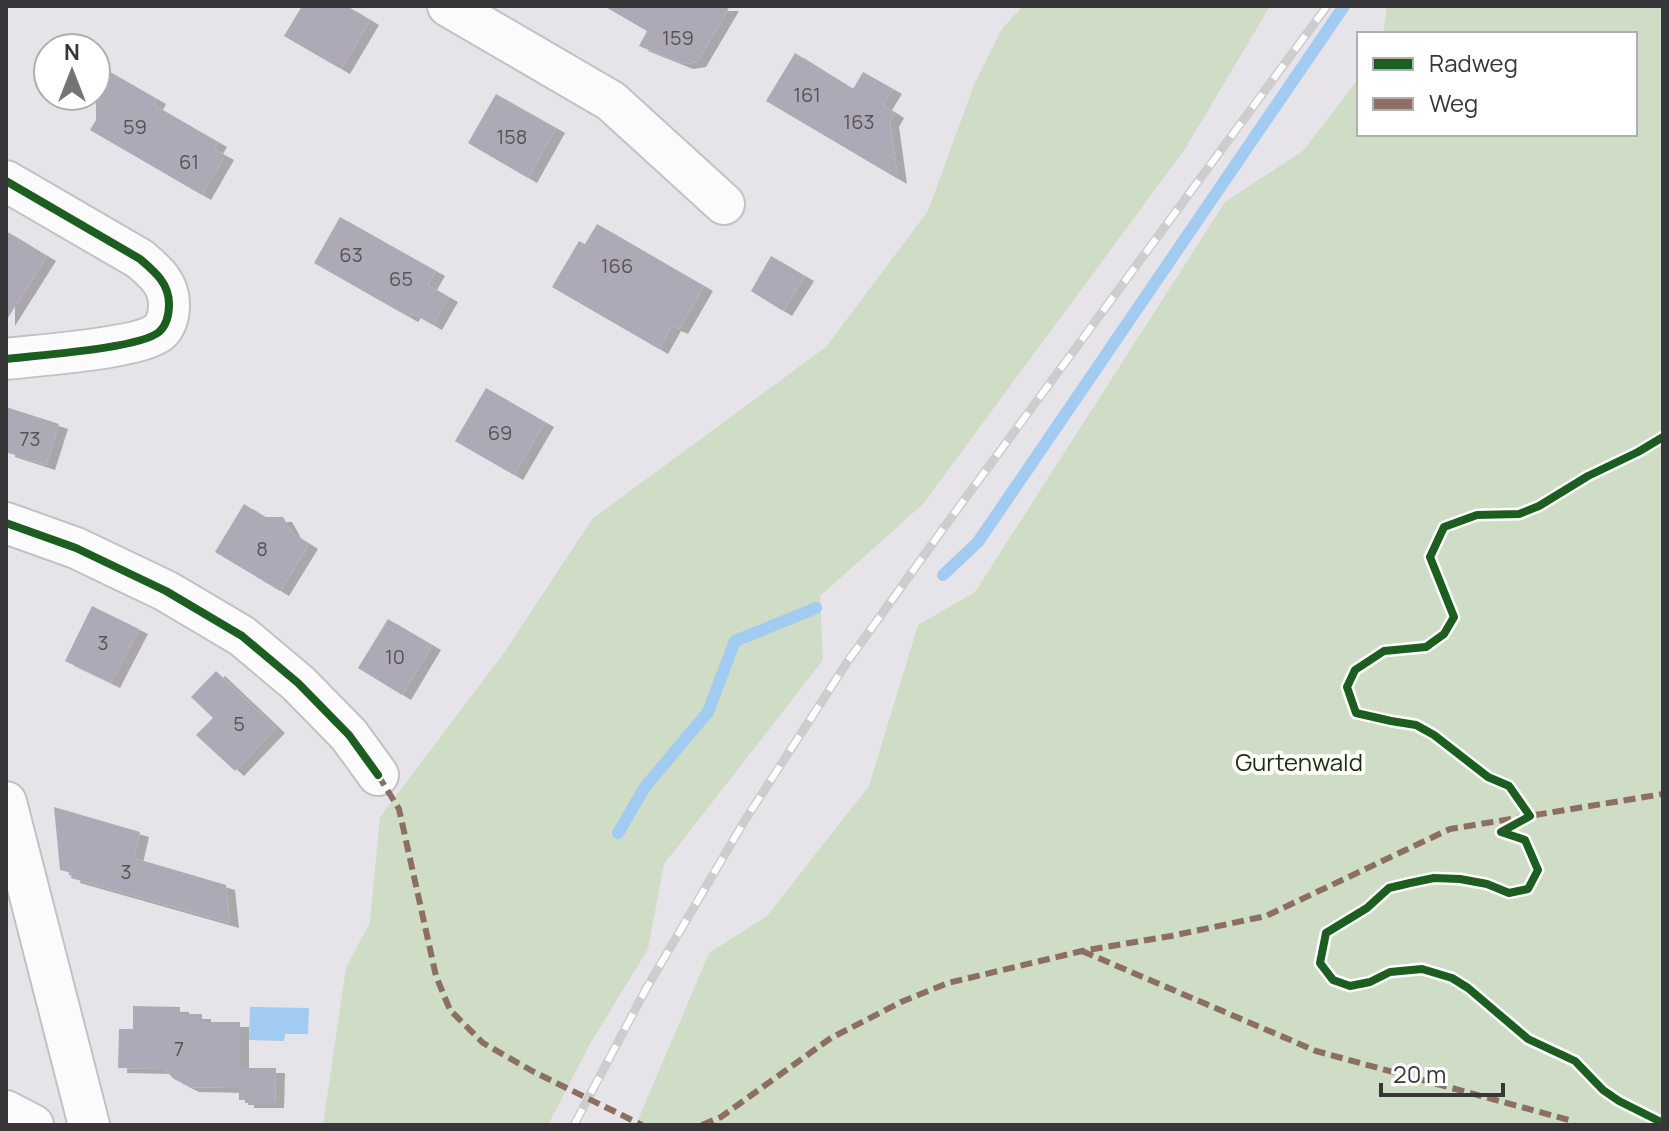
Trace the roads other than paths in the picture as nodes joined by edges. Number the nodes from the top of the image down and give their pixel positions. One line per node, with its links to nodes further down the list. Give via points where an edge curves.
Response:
1 (448, 6): 3 (street, via 611,101)
2 (6, 181): 4 (street, via 140,259 159,276 169,296 169,316 159,332 141,341)
3 (724, 204)
4 (6, 359)
5 (6, 523): 6 (street, via 76,548 166,591 242,636 349,735)
6 (378, 775)
7 (6, 802): 10 (street)
8 (6, 1111): 9 (street)
9 (33, 1125)
10 (89, 1125)

